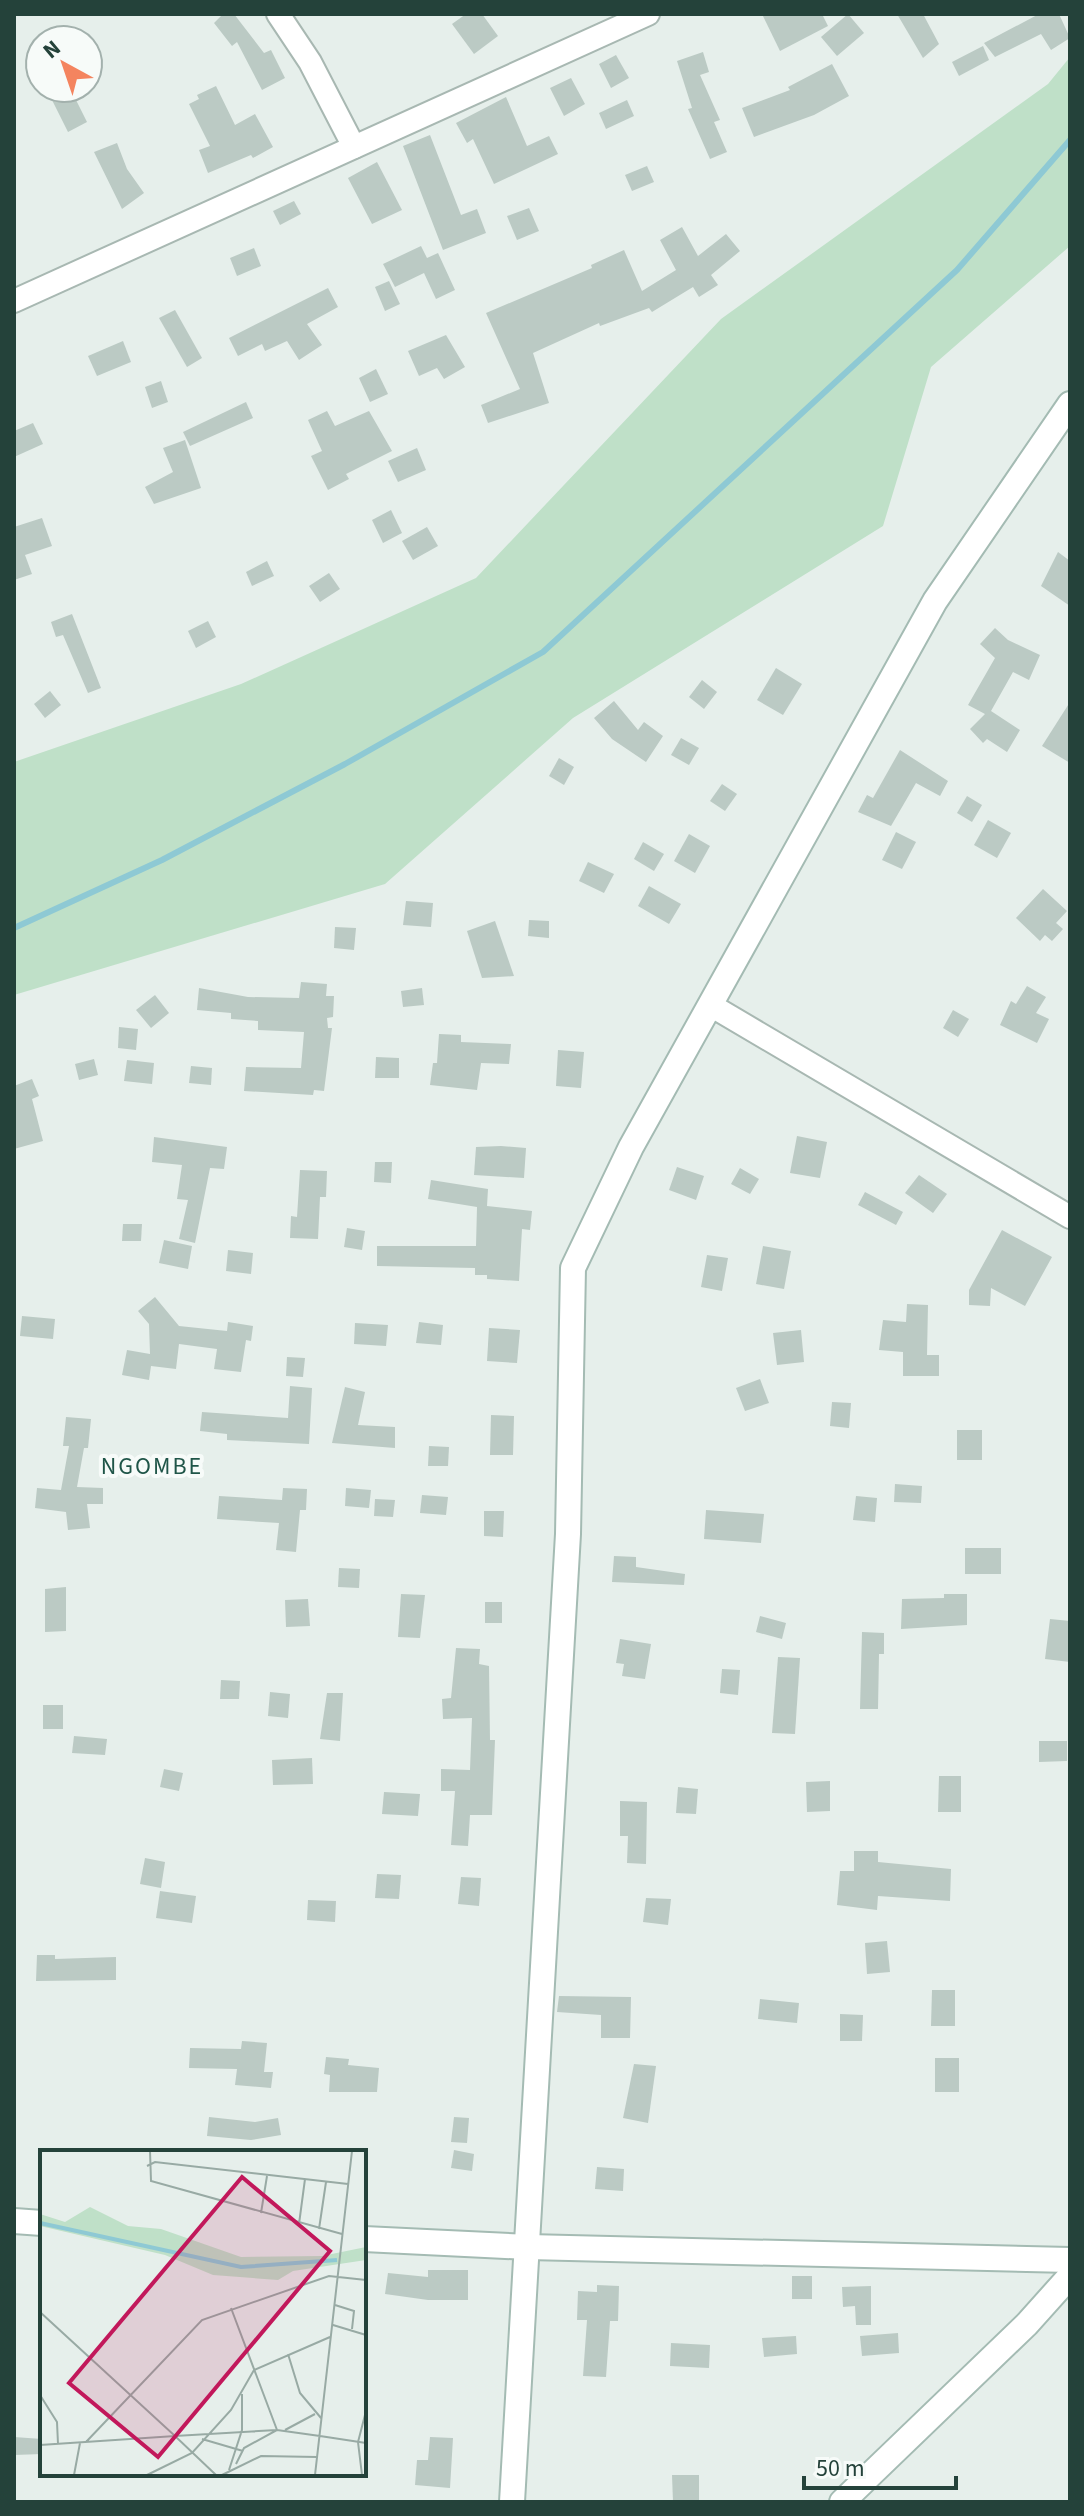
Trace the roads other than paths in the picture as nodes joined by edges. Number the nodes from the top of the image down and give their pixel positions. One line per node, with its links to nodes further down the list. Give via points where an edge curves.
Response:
1 (278, 14): 3 (street)
2 (648, 14): 3 (street)
3 (354, 147): 4 (street)
4 (14, 301)
5 (1070, 404): 6 (street, via 935,601)
6 (712, 1006): 7 (street); 11 (street, via 631,1147 573,1268 568,1534)
7 (1070, 1217)
8 (14, 2221): 9 (street)
9 (40, 2223)
10 (366, 2239): 11 (street)
11 (528, 2247): 12 (street); 14 (street)
12 (1070, 2260)
13 (1070, 2276): 15 (street)
14 (512, 2502)
15 (842, 2502)

